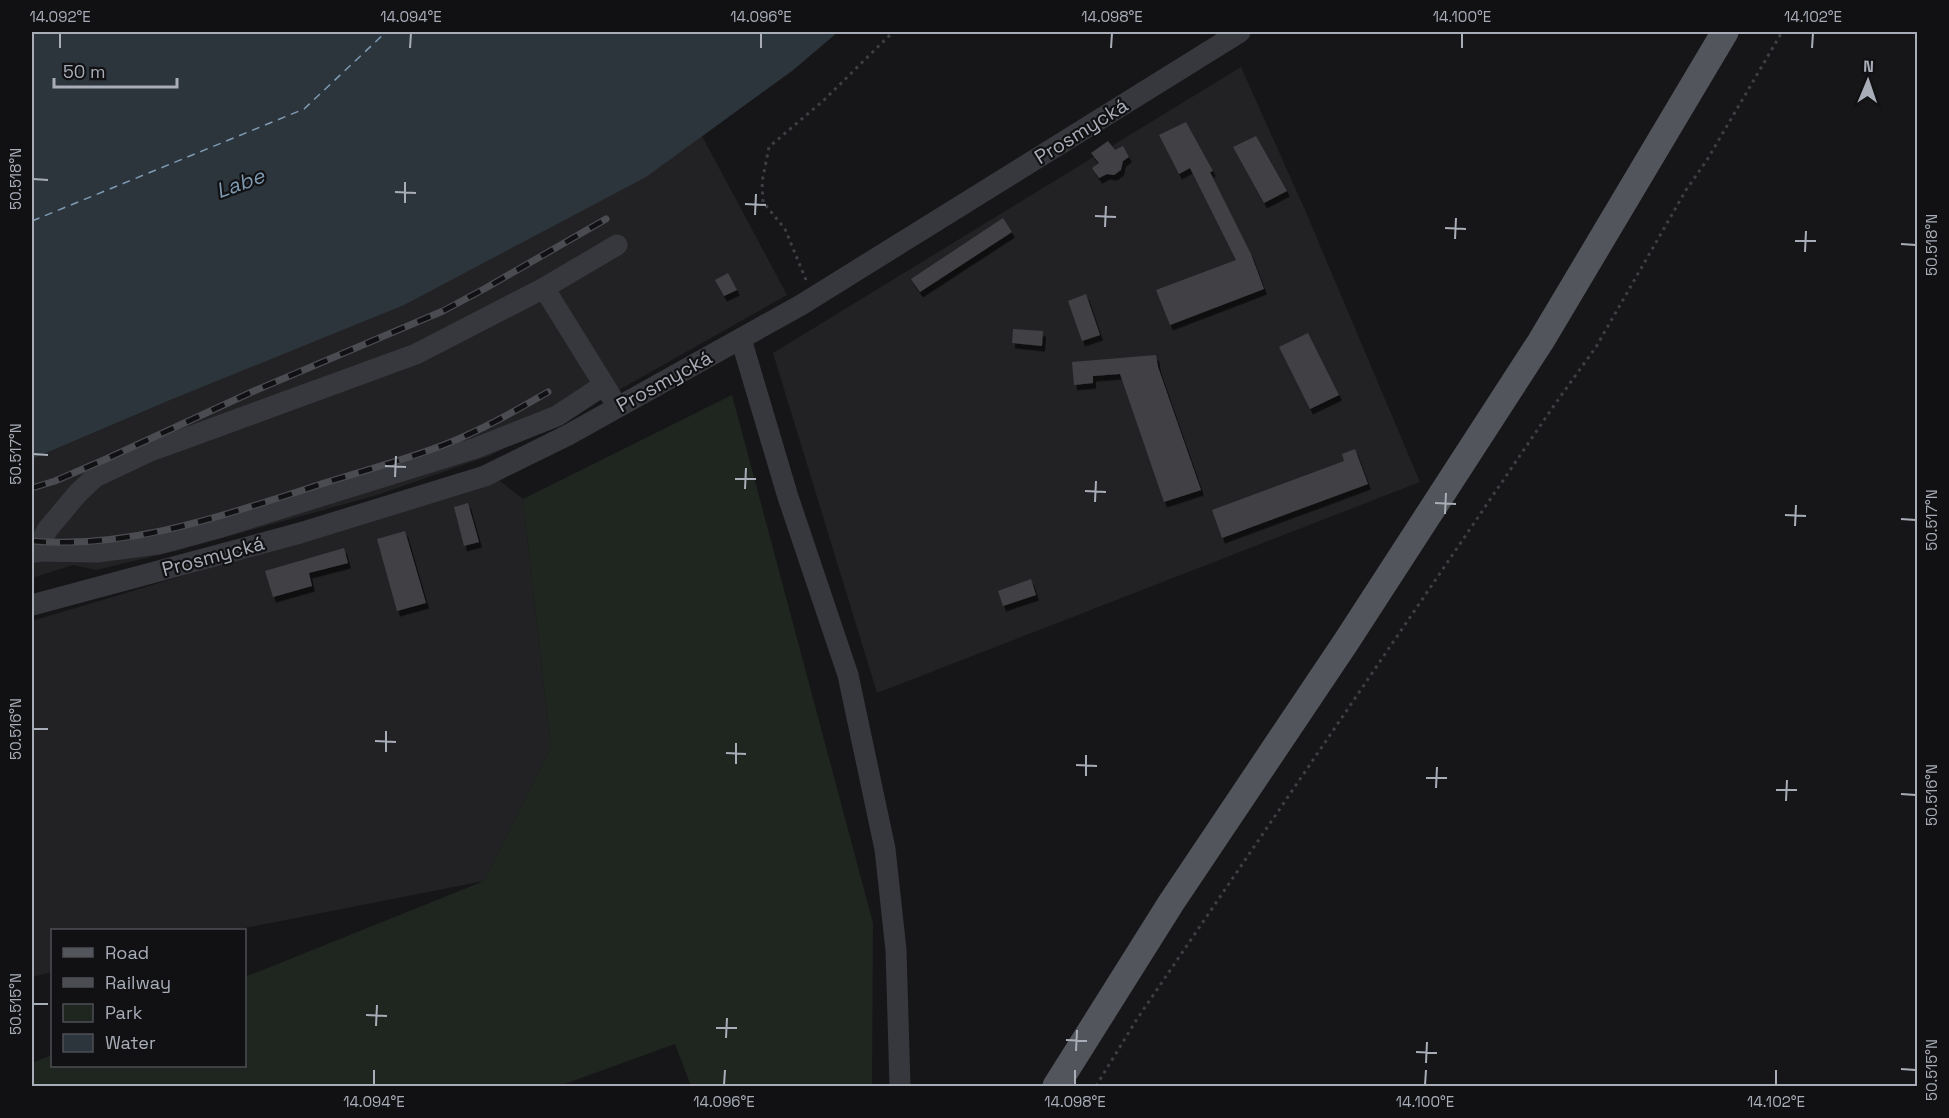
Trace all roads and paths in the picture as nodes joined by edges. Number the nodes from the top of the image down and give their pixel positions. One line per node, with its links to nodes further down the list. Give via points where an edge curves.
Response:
1 (893, 32): 7 (path, via 769,147 762,182 763,202 785,229 806,280)
2 (1240, 32): 7 (street, Prosmycká)
3 (1725, 32): 14 (main road, via 1541,341 1346,642 1170,903)
4 (1782, 32): 15 (path, via 1586,363 1137,1019)
5 (617, 245): 6 (street)
6 (544, 288): 9 (street); 11 (street, via 416,354 148,452 95,477 47,530)
7 (801, 306): 8 (street, Prosmycká)
8 (741, 339): 10 (street, Prosmycká); 13 (street, via 788,497 848,675 883,837 896,950)
9 (604, 386): 10 (street); 11 (street, via 557,416 476,448 221,527 158,544 98,552)
10 (617, 406): 12 (street, Prosmycká, via 485,476 300,533)
11 (34, 552)
12 (32, 605)
13 (900, 1086)
14 (1056, 1086)
15 (1096, 1086)

